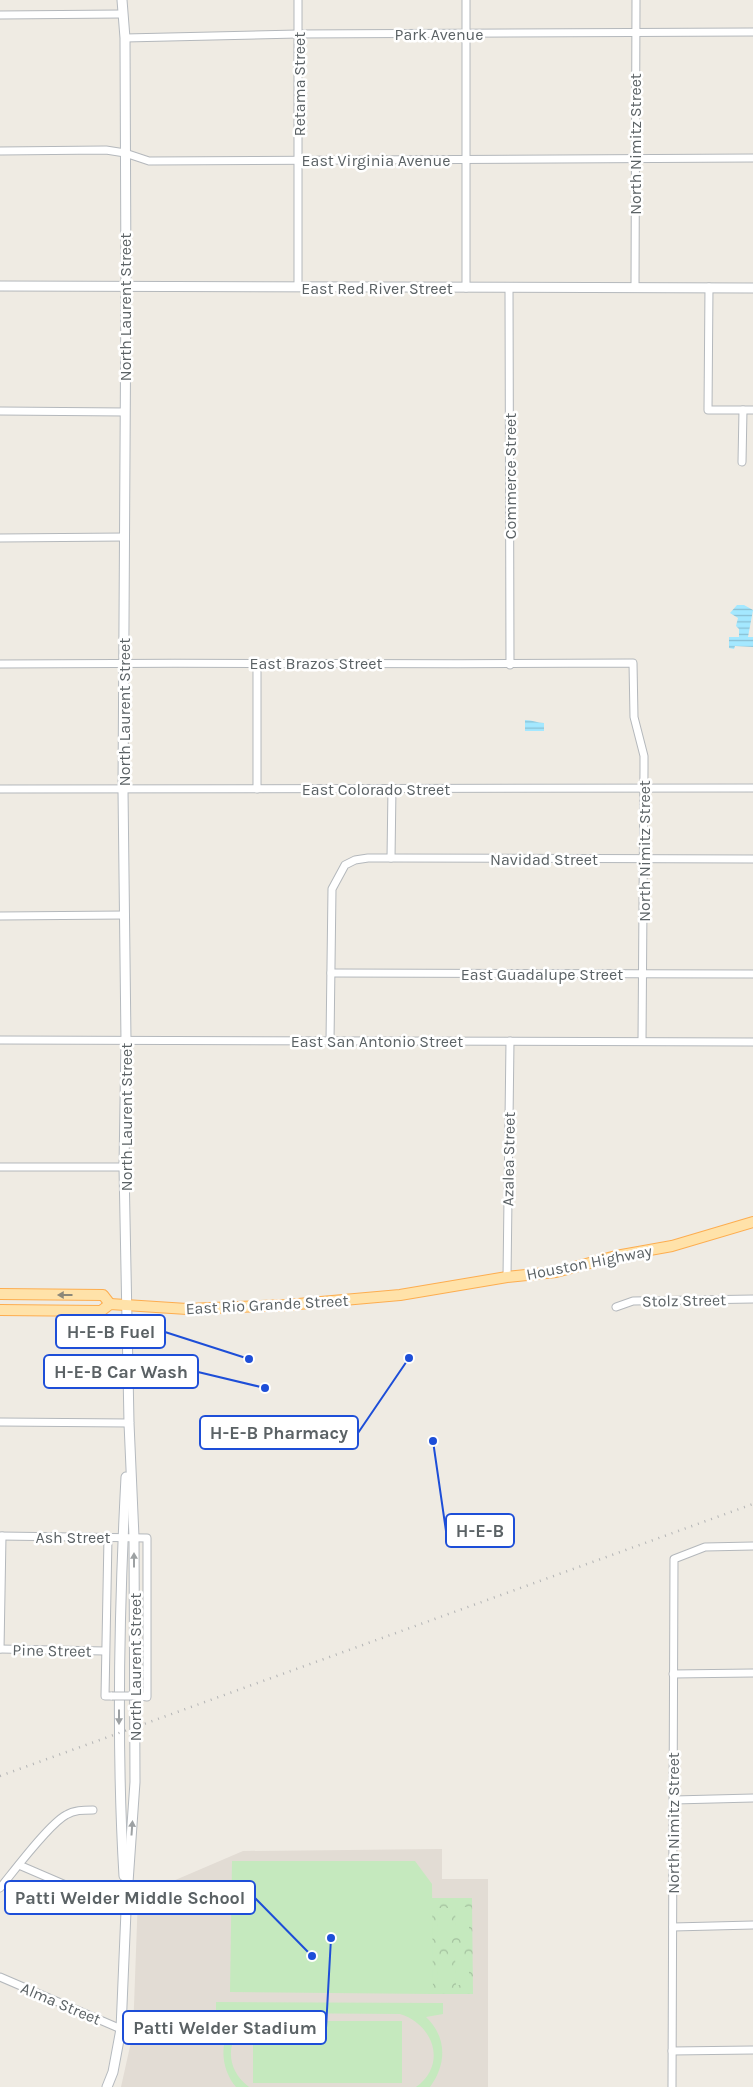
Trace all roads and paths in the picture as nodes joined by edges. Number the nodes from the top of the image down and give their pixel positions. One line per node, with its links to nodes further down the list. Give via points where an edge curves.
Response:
1 (122, 0): 5 (main road, North Laurent Street)
2 (298, 0): 9 (street, Retama Street)
3 (466, 0): 10 (street)
4 (636, 0): 7 (street, North Nimitz Street)
5 (122, 14): 6 (street); 11 (main road, North Laurent Street)
6 (0, 15)
7 (637, 31): 8 (street, Park Avenue); 10 (street, Park Avenue); 14 (street, North Nimitz Street)
8 (753, 32)
9 (298, 34): 10 (street, Park Avenue); 11 (street, Park Avenue); 16 (street, Retama Street)
10 (466, 34): 17 (street)
11 (125, 38): 13 (main road, North Laurent Street)
12 (0, 151): 13 (street, East Virginia Avenue, via 106,150)
13 (125, 153): 16 (street, East Virginia Avenue, via 149,161); 19 (main road, North Laurent Street)
14 (634, 158): 15 (street, East Virginia Avenue); 17 (street, East Virginia Avenue); 24 (street, North Nimitz Street)
15 (753, 158)
16 (299, 159): 17 (street, East Virginia Avenue); 20 (street, Retama Street)
17 (467, 160): 22 (street)
18 (0, 286): 19 (main road, East Red River Street)
19 (126, 286): 20 (main road, East Red River Street); 29 (main road, North Laurent Street)
20 (298, 287): 22 (main road, East Red River Street)
21 (709, 287): 24 (main road, East Red River Street); 25 (main road, East Red River Street); 26 (street, via 708,410)
22 (466, 288): 23 (main road, East Red River Street)
23 (510, 288): 24 (main road, East Red River Street); 37 (street, Commerce Street)
24 (635, 288)
25 (753, 288)
26 (743, 410): 27 (street); 30 (street)
27 (753, 410)
28 (0, 411): 29 (street)
29 (125, 412): 31 (main road, North Laurent Street)
30 (742, 462)
31 (125, 537): 32 (street); 34 (main road, North Laurent Street)
32 (0, 538)
33 (257, 662): 34 (street, East Brazos Street); 37 (street, East Brazos Street); 42 (street)
34 (124, 663): 36 (street, East Brazos Street); 43 (main road, North Laurent Street)
35 (632, 663): 37 (street, East Brazos Street); 39 (street, North Nimitz Street, via 634,717 644,756)
36 (0, 664)
37 (510, 665)
38 (392, 788): 39 (street, East Colorado Street); 42 (street, East Colorado Street); 44 (street)
39 (644, 788): 40 (street, East Colorado Street); 46 (street, North Nimitz Street)
40 (753, 788)
41 (0, 789): 43 (street, East Colorado Street)
42 (258, 789): 43 (street, East Colorado Street)
43 (123, 790): 47 (main road, North Laurent Street)
44 (391, 858): 46 (street, Navidad Street); 49 (street, Navidad Street, via 356,860 345,865 340,873 332,890)
45 (753, 859): 46 (street, Navidad Street)
46 (644, 860): 50 (street, North Nimitz Street)
47 (124, 915): 48 (street); 53 (main road, North Laurent Street)
48 (0, 916)
49 (331, 973): 50 (street, East Guadalupe Street); 54 (street)
50 (643, 974): 51 (street, East Guadalupe Street); 56 (street, North Nimitz Street)
51 (753, 974)
52 (0, 1040): 53 (street, East San Antonio Street)
53 (126, 1041): 54 (street, East San Antonio Street); 59 (main road, North Laurent Street)
54 (330, 1041): 55 (street, East San Antonio Street)
55 (510, 1041): 56 (street, East San Antonio Street); 61 (street, Azalea Street)
56 (642, 1042): 57 (street, East San Antonio Street)
57 (753, 1042)
58 (0, 1167): 59 (street)
59 (124, 1167): 66 (main road, North Laurent Street)
60 (753, 1222): 61 (main road, Houston Highway, via 672,1246 556,1272)
61 (507, 1277): 63 (main road, Houston Highway)
62 (0, 1294): 65 (main road, East Rio Grande Street, one-way to 62, via 103,1295)
63 (364, 1298): 66 (main road, East Rio Grande Street, via 288,1305 186,1308)
64 (753, 1299): 67 (street, Stolz Street, via 633,1301)
65 (110, 1304): 66 (main road, East Rio Grande Street); 68 (main road, East Rio Grande Street, via 101,1311)
66 (127, 1304): 70 (main road, North Laurent Street)
67 (616, 1307)
68 (0, 1310)
69 (0, 1422): 70 (street)
70 (129, 1423): 73 (main road, North Laurent Street); 74 (main road, North Laurent Street)
71 (1, 1536): 72 (street, Ash Street); 76 (street)
72 (108, 1537): 73 (street, Ash Street); 77 (street)
73 (123, 1537): 74 (street, Ash Street); 85 (main road, North Laurent Street, one-way to 85, via 119,1797)
74 (134, 1537): 77 (street, Ash Street, bridge, via 147,1538 147,1696 105,1696); 85 (main road, North Laurent Street, one-way to 74, via 135,1782)
75 (753, 1546): 79 (street, North Nimitz Street, via 705,1547 674,1559)
76 (0, 1649): 77 (street, Pine Street)
77 (105, 1651)
78 (753, 1673): 79 (street)
79 (673, 1674): 81 (street, North Nimitz Street)
80 (753, 1798): 81 (street)
81 (674, 1800): 87 (street, North Nimitz Street)
82 (93, 1810): 83 (street, via 77,1810 65,1815)
83 (19, 1865): 84 (street); 85 (street)
84 (0, 1888)
85 (126, 1911): 89 (main road, North Laurent Street)
86 (753, 1925): 87 (street)
87 (673, 1927): 91 (street, North Nimitz Street)
88 (0, 1977): 89 (street, Alma Street)
89 (122, 2029): 92 (main road, North Laurent Street)
90 (753, 2050): 91 (street)
91 (672, 2051): 93 (street, North Nimitz Street)
92 (108, 2087)
93 (672, 2087)

